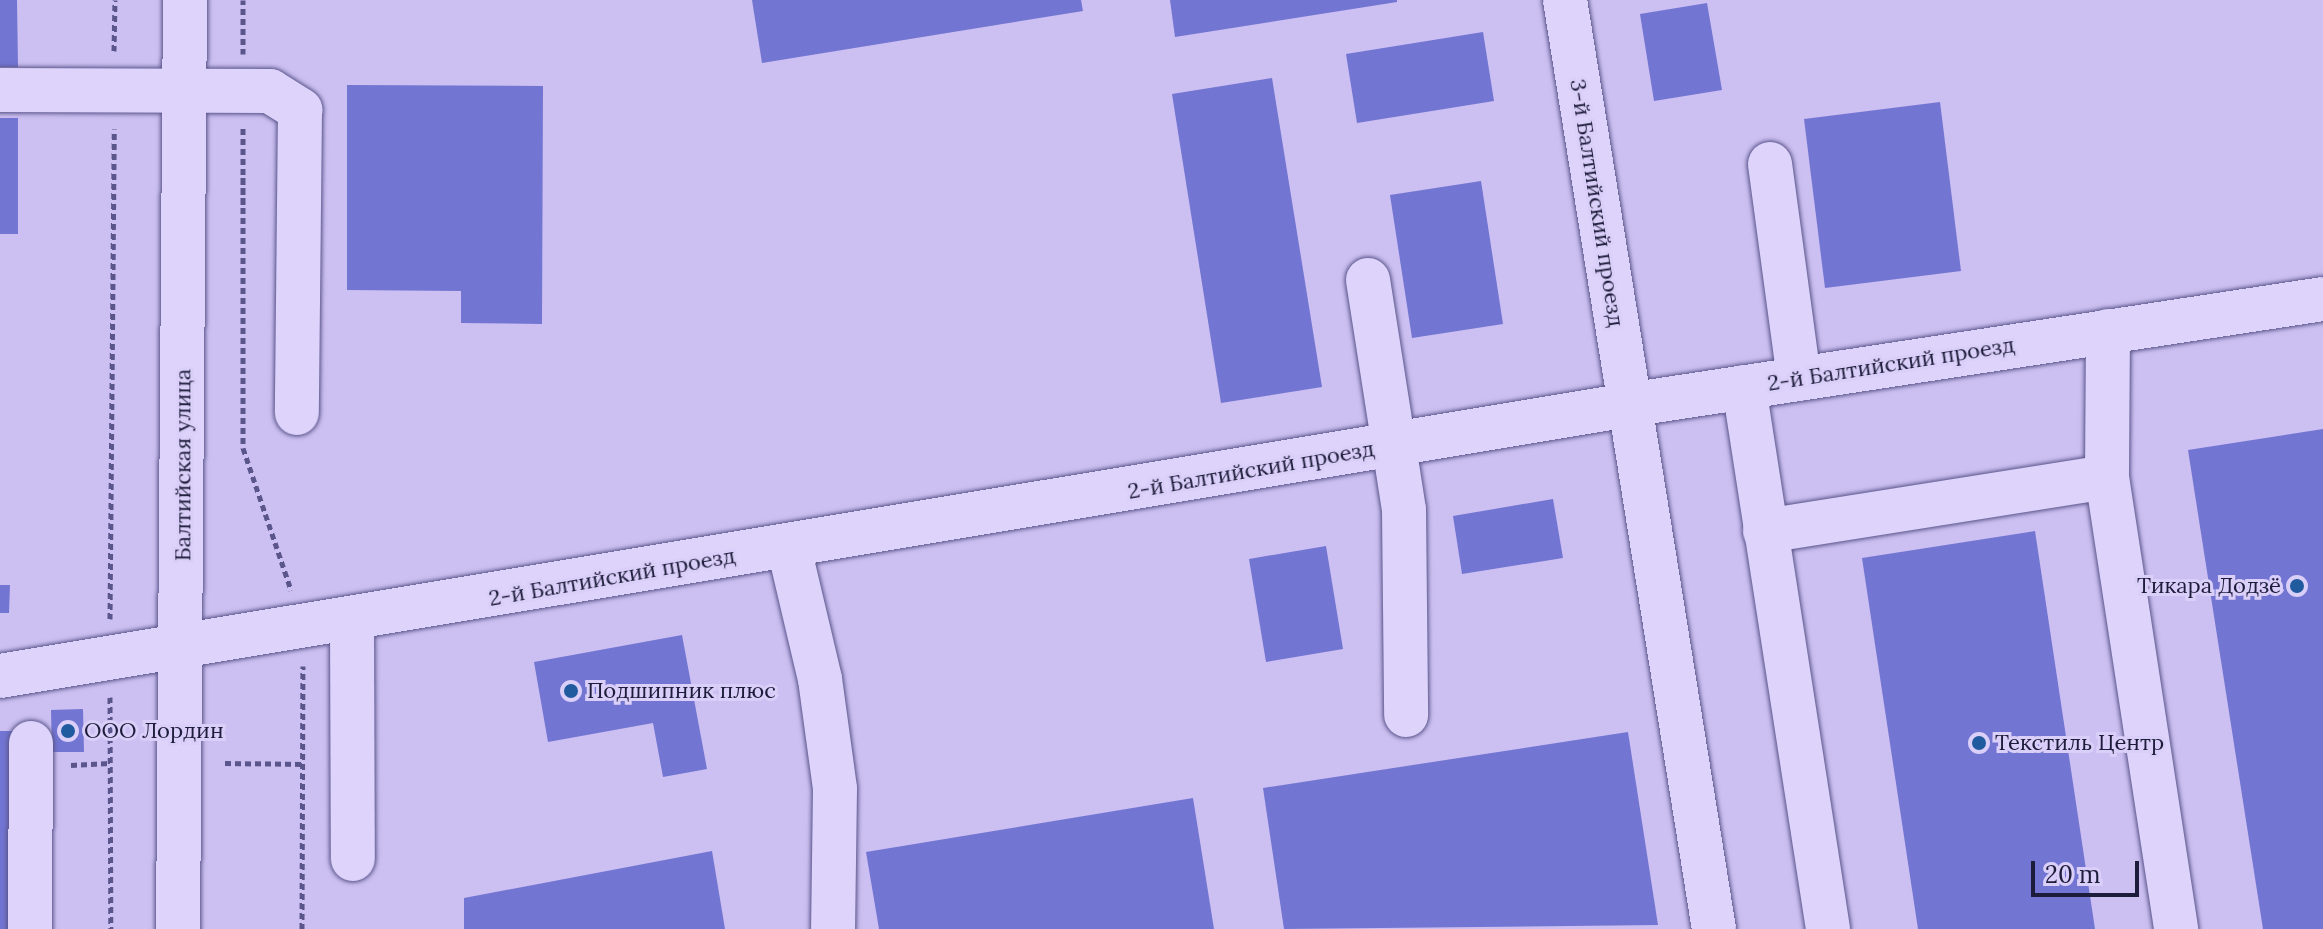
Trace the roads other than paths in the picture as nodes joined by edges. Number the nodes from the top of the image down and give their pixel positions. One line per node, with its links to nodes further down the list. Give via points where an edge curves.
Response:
1 (185, 0): 4 (street, Балтийская улица)
2 (1565, 0): 11 (street, 3-й Балтийский проезд)
3 (0, 90): 4 (street)
4 (186, 92): 12 (street, via 270,91 300,110); 18 (street, Балтийская улица)
5 (1770, 164): 9 (street)
6 (1368, 280): 13 (street)
7 (2323, 299): 8 (street, 2-й Балтийский проезд)
8 (2108, 331): 9 (street, 2-й Балтийский проезд); 14 (street)
9 (1799, 379): 10 (street, 2-й Балтийский проезд)
10 (1744, 387): 11 (street, 2-й Балтийский проезд); 15 (street)
11 (1628, 405): 13 (street, 2-й Балтийский проезд); 28 (street, 3-й Балтийский проезд)
12 (297, 413)
13 (1396, 446): 16 (street, 2-й Балтийский проезд); 22 (street, via 1404,510)
14 (2107, 477): 15 (street); 30 (street)
15 (1765, 531): 29 (street)
16 (789, 548): 17 (street, 2-й Балтийский проезд); 27 (street, via 820,679 835,789)
17 (352, 621): 18 (street, 2-й Балтийский проезд); 24 (street)
18 (181, 649): 20 (street, 2-й Балтийский проезд); 26 (street, Балтийская улица)
19 (0, 660): 20 (street)
20 (96, 663): 21 (street)
21 (0, 676)
22 (1406, 715)
23 (31, 743): 25 (street)
24 (353, 859)
25 (30, 929)
26 (178, 929)
27 (833, 929)
28 (1714, 929)
29 (1828, 929)
30 (2176, 929)

